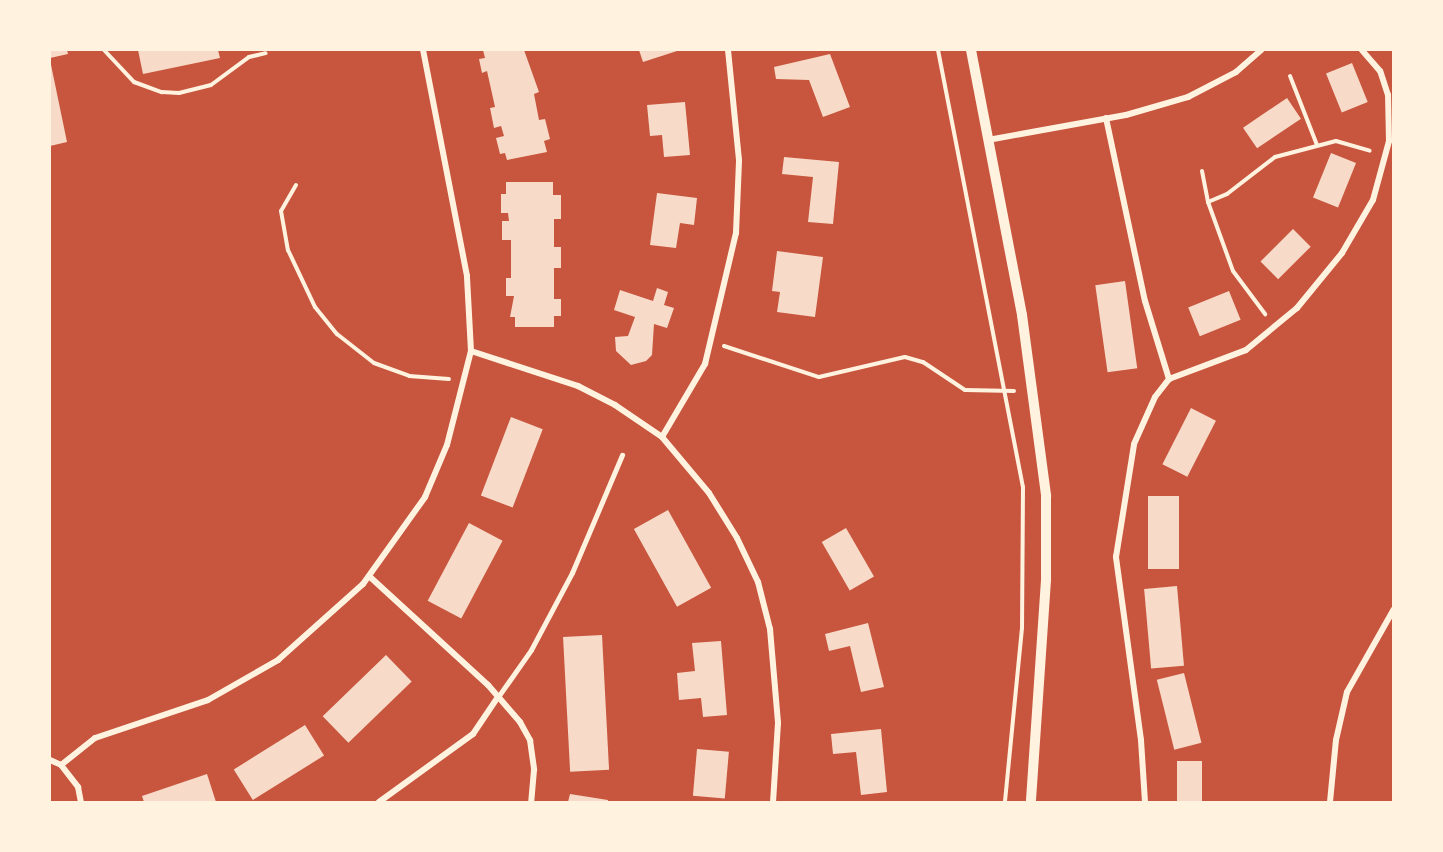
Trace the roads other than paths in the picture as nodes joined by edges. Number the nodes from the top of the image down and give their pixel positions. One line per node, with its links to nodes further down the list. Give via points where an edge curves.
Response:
1 (423, 50): 8 (street, via 467,276)
2 (728, 50): 10 (street, via 739,160 736,233 705,364)
3 (971, 50): 7 (street)
4 (1261, 50): 6 (street, via 1236,72 1188,97)
5 (1362, 50): 9 (street, via 1380,71 1388,94 1389,141 1373,200 1342,253 1276,328 1246,350)
6 (1106, 118): 7 (street); 9 (street, via 1145,301)
7 (988, 140): 21 (street, via 1034,390 1046,496 1046,580)
8 (471, 351): 10 (street, via 578,386); 12 (street, via 447,445 425,497)
9 (1169, 379): 22 (street, via 1155,397 1134,444 1116,556)
10 (662, 437): 20 (street, via 709,493 758,582 776,675 778,723)
11 (622, 455): 14 (lane, via 572,573 531,650)
12 (369, 576): 14 (street); 16 (street, via 331,616 278,660 208,700 95,738)
13 (1394, 609): 23 (street, via 1347,692 1336,740)
14 (498, 696): 18 (street, via 473,734); 19 (street, via 530,740 534,770)
15 (50, 760): 16 (street)
16 (62, 765): 17 (street, via 78,786)
17 (81, 802)
18 (379, 802)
19 (531, 802)
20 (773, 802)
21 (1031, 802)
22 (1145, 802)
23 (1330, 802)

